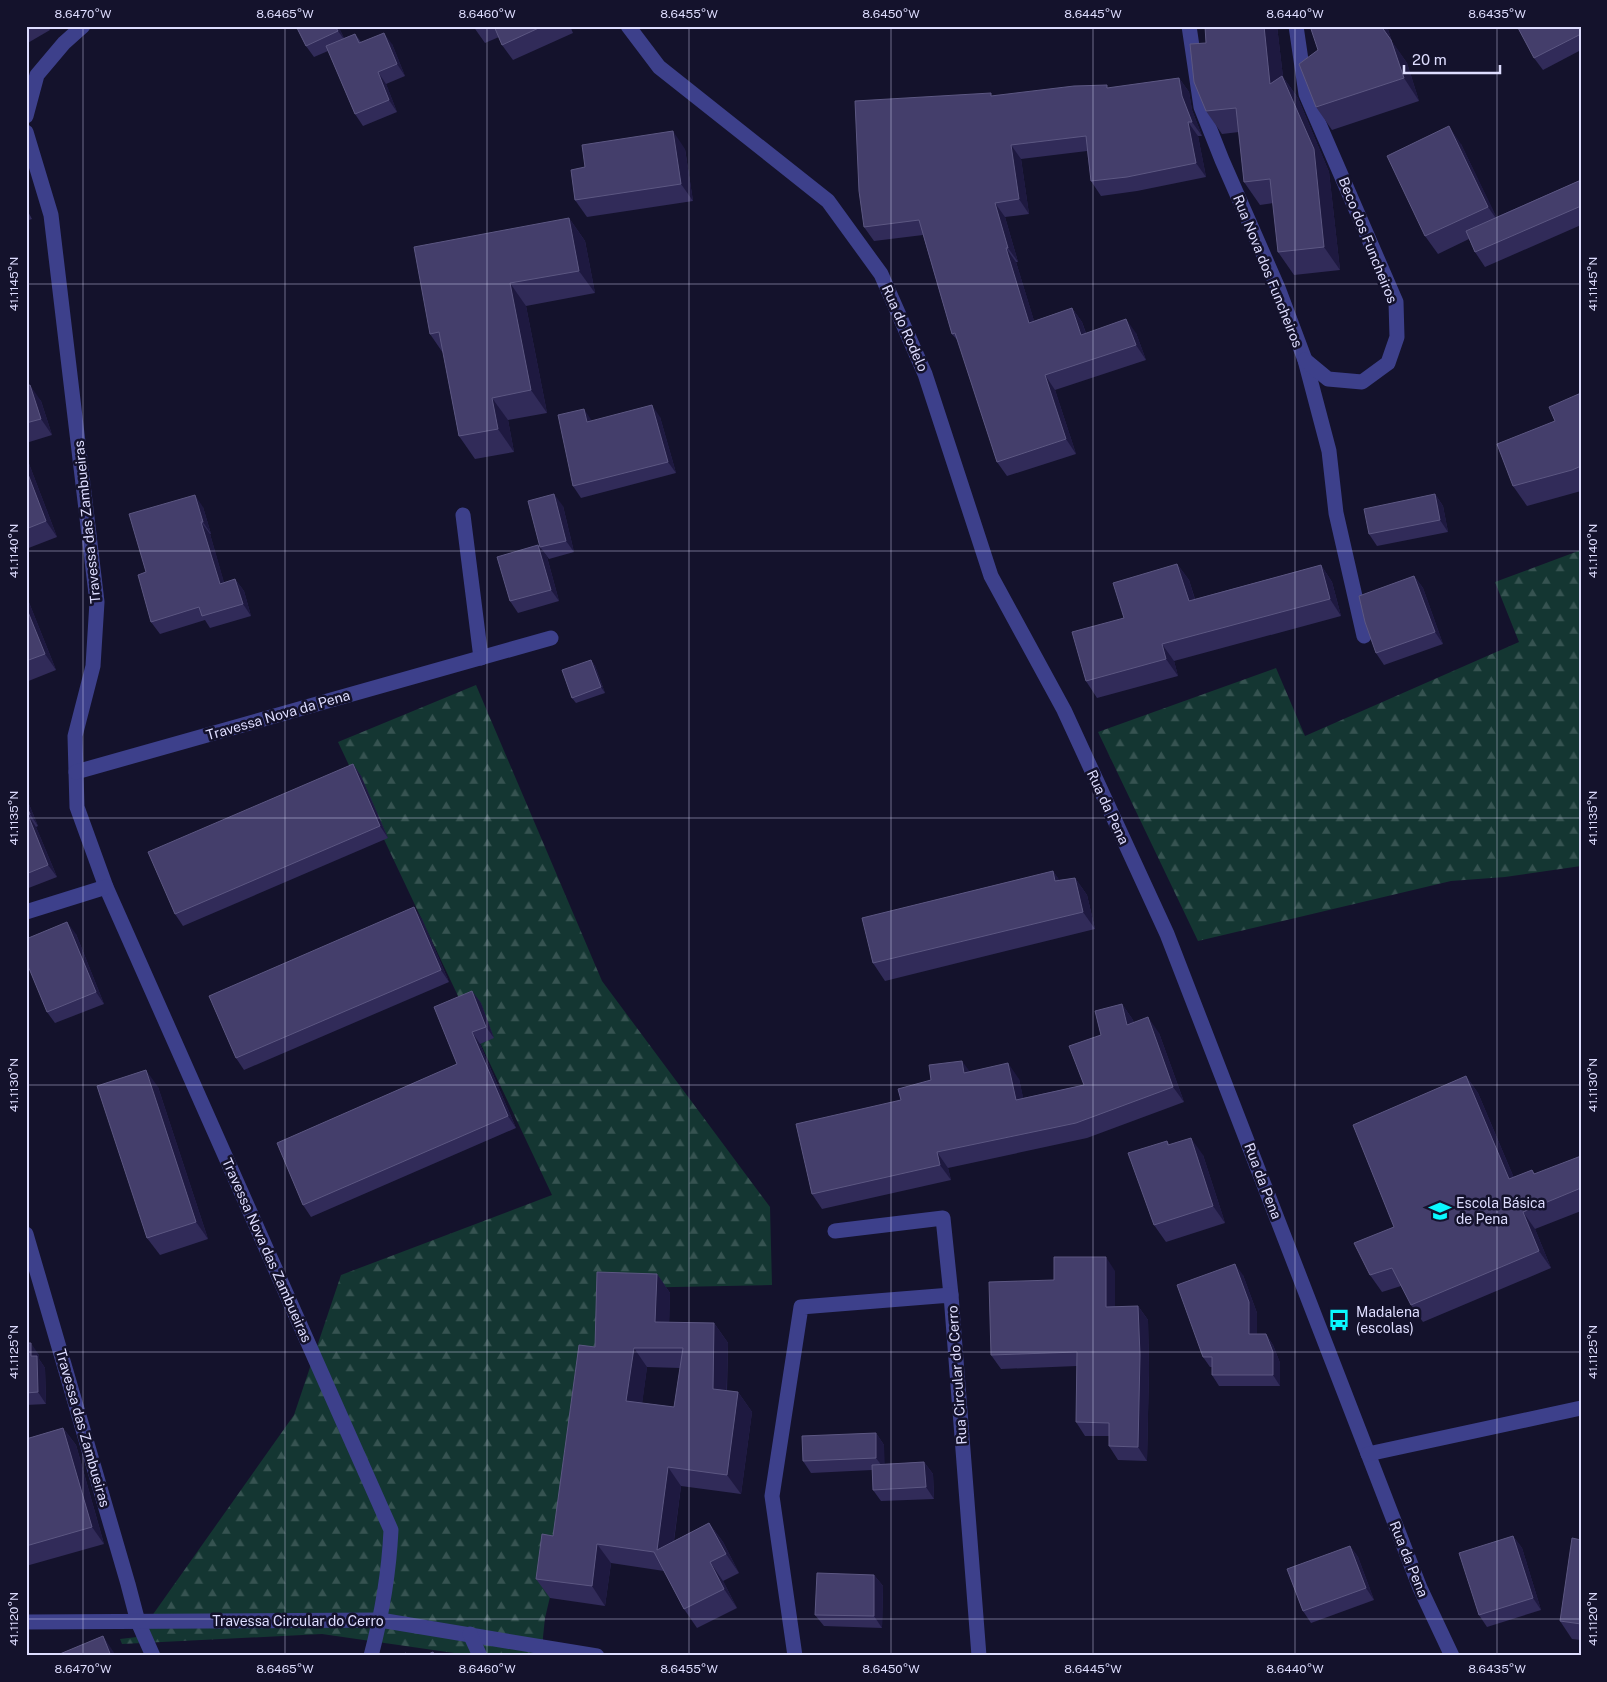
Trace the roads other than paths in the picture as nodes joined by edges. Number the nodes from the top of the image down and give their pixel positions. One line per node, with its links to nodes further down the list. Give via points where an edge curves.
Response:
1 (83, 26): 5 (street, via 37,75)
2 (628, 26): 12 (street, Rua do Rodelo, via 659,67 828,201 881,274 925,374 991,576)
3 (1189, 26): 7 (street, Rua Nova dos Funcheiros, via 1201,108 1278,288)
4 (1296, 26): 7 (street, Beco dos Funcheiros, via 1306,94 1396,302 1397,336 1388,363 1362,382 1328,379)
5 (26, 116)
6 (26, 132): 13 (street, Travessa das Zambueiras, via 50,215 97,602 93,666 75,736)
7 (1305, 360): 9 (street, Rua Nova dos Funcheiros, via 1329,451 1336,513)
8 (463, 515): 11 (street)
9 (1364, 636)
10 (551, 638): 11 (street, Travessa Nova da Pena)
11 (481, 658): 13 (street, Travessa Nova da Pena)
12 (1064, 710): 20 (street, Rua da Pena, via 1167,934)
13 (76, 772): 14 (street, Travessa das Zambueiras, via 77,807)
14 (106, 887): 15 (street); 21 (street, Travessa Nova das Zambueiras, via 391,1530 389,1568)
15 (26, 912)
16 (835, 1231): 18 (street, via 943,1218)
17 (26, 1234): 23 (street, Travessa das Zambueiras)
18 (951, 1295): 29 (street, Rua Circular do Cerro, via 801,1308 772,1496); 30 (street, Rua Circular do Cerro)
19 (1581, 1408): 20 (street)
20 (1368, 1454): 31 (street, Rua da Pena, via 1420,1588)
21 (380, 1620): 23 (street, Travessa Circular do Cerro); 24 (street, Travessa Circular do Cerro); 26 (street, Travessa Nova das Zambueiras)
22 (26, 1622): 23 (street, Travessa Circular do Cerro)
23 (138, 1622): 25 (street, Travessa das Zambueiras)
24 (470, 1634): 27 (street); 28 (street, Travessa Circular do Cerro)
25 (153, 1656)
26 (371, 1656)
27 (480, 1656)
28 (597, 1656)
29 (795, 1656)
30 (979, 1656)
31 (1452, 1656)

